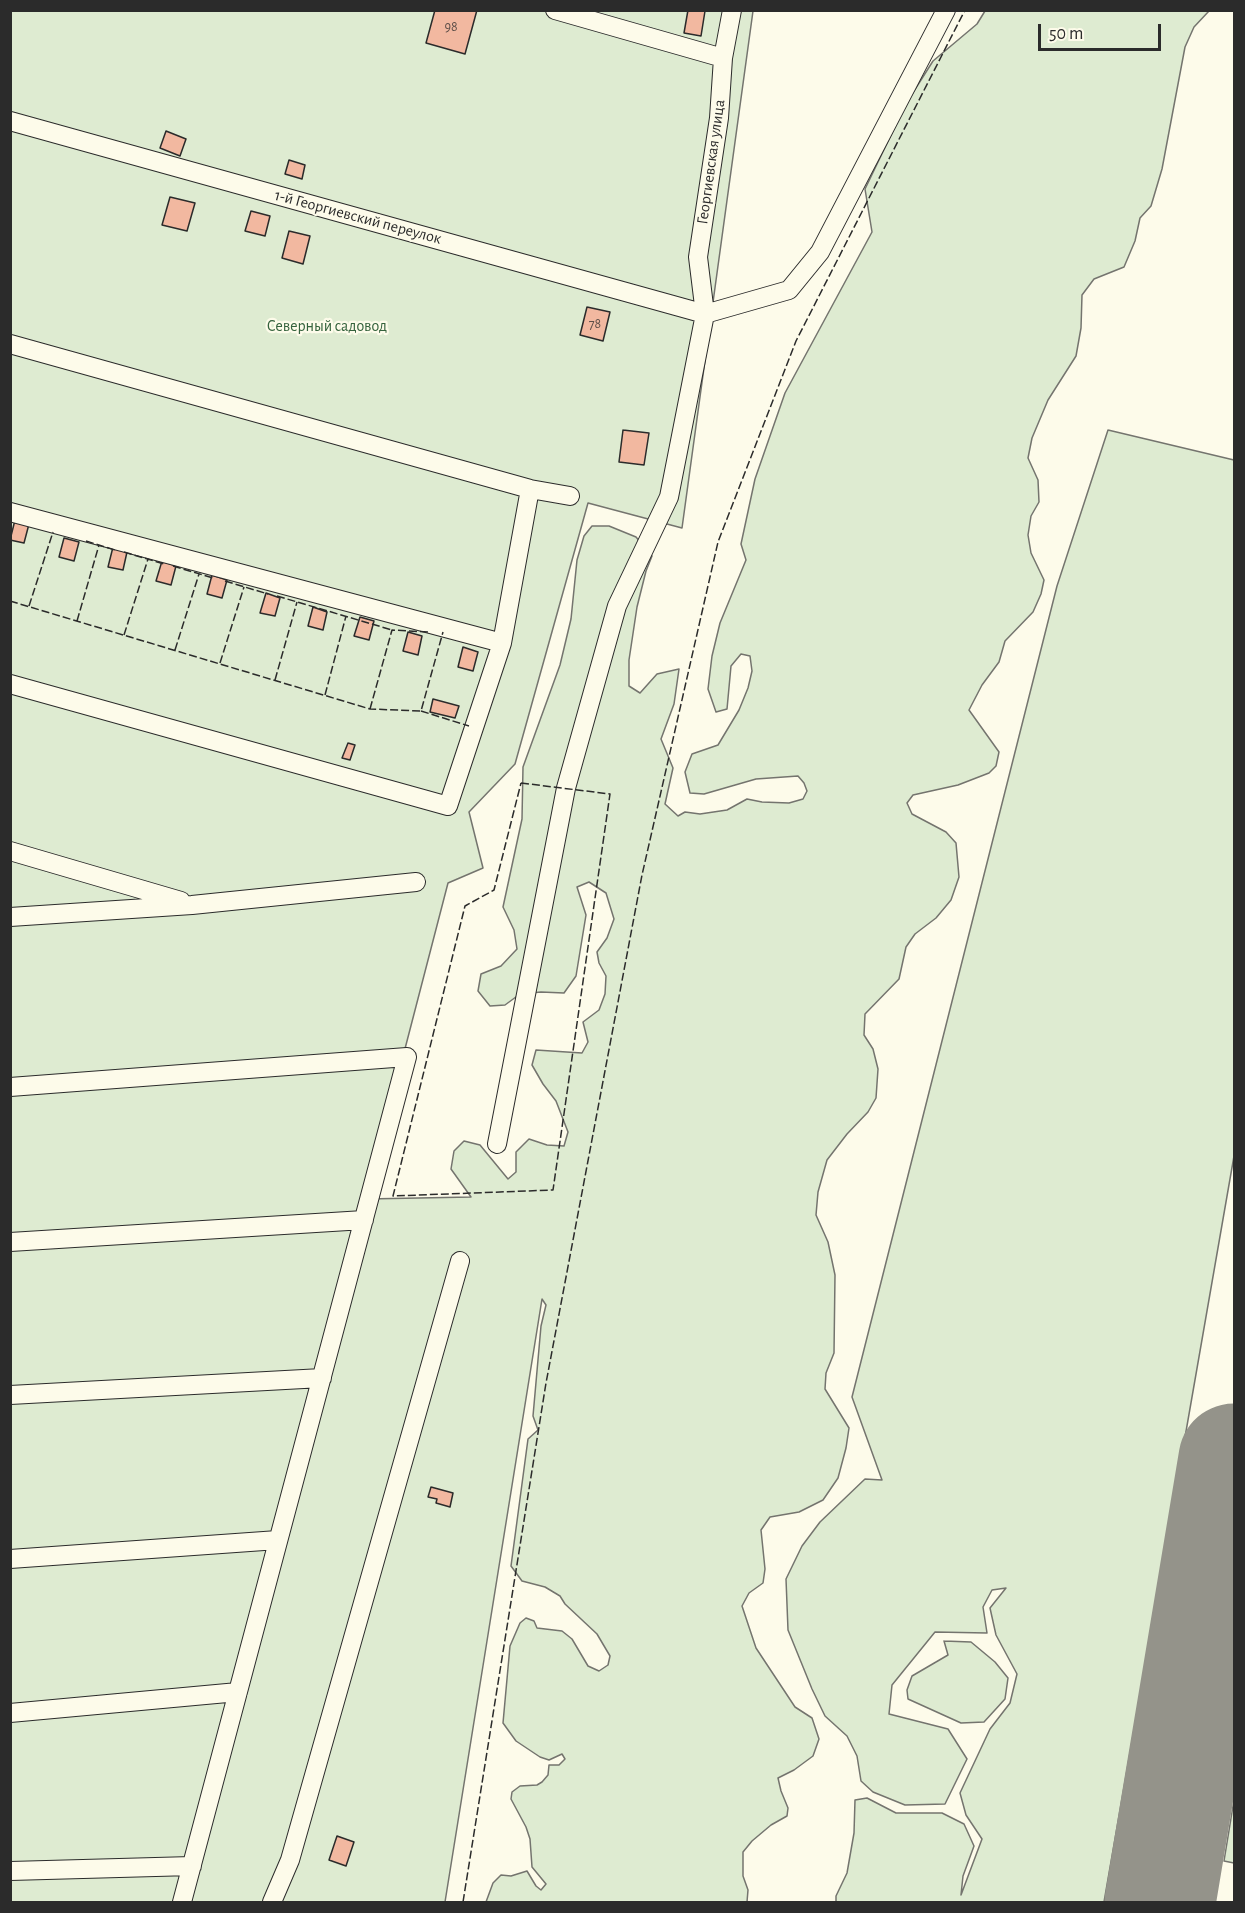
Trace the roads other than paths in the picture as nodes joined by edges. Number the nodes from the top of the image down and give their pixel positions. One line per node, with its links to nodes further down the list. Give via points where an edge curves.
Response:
1 (555, 10): 4 (street)
2 (732, 10): 4 (street, Георгиевская улица)
3 (946, 10): 6 (street, via 820,252 789,290)
4 (723, 58): 6 (street, Георгиевская улица, via 719,118 698,257)
5 (10, 121): 6 (street, 1-й Георгиевский переулок)
6 (705, 314): 18 (street, Георгиевская улица, via 669,497 617,606 566,788)
7 (10, 344): 8 (street)
8 (530, 489): 9 (street); 11 (street)
9 (570, 496)
10 (10, 512): 11 (street)
11 (502, 643): 12 (street, via 448,806)
12 (10, 684)
13 (10, 850): 15 (street)
14 (416, 882): 15 (street)
15 (192, 905): 16 (street)
16 (10, 917)
17 (10, 1087): 19 (street, via 407,1057)
18 (497, 1144)
19 (364, 1220): 20 (street); 22 (street)
20 (10, 1242)
21 (460, 1261): 31 (street, via 290,1860)
22 (322, 1378): 23 (street); 24 (street)
23 (10, 1395)
24 (278, 1540): 25 (street); 26 (street)
25 (10, 1560)
26 (238, 1692): 27 (street); 28 (street)
27 (10, 1713)
28 (192, 1866): 29 (street); 30 (street)
29 (10, 1871)
30 (182, 1902)
31 (272, 1902)

